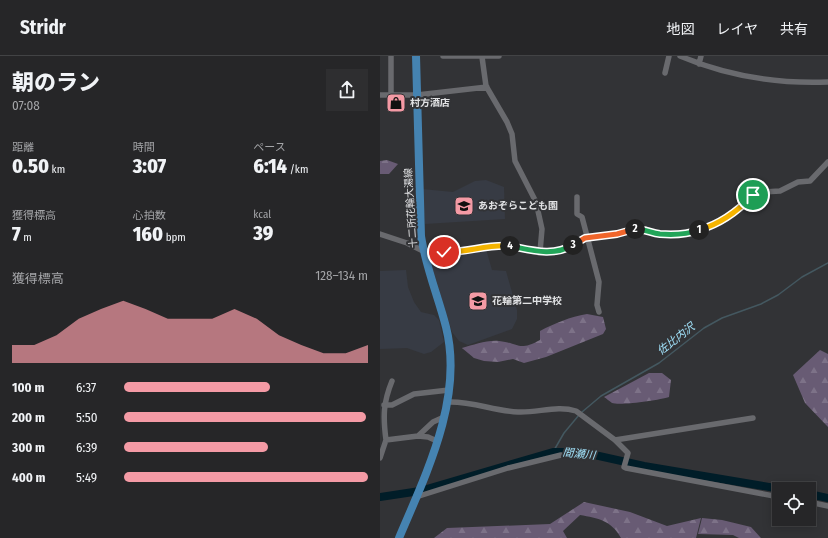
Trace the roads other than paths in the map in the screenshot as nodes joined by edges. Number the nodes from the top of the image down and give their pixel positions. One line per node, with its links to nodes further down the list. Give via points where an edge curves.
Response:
1 (391, 56): 14 (street)
2 (416, 56): 15 (main road, 十二所花輪大湯線)
3 (443, 56): 8 (street)
4 (499, 56): 8 (street)
5 (669, 56): 10 (street)
6 (680, 56): 9 (street)
7 (701, 56): 9 (street)
8 (482, 57): 12 (street)
9 (698, 64): 11 (street, via 769,81)
10 (665, 73)
11 (828, 82)
12 (487, 87): 15 (street); 21 (street, via 507,122 512,134 515,161 536,202 542,230)
13 (380, 95): 14 (street)
14 (391, 95): 15 (street)
15 (417, 95): 20 (main road, 十二所花輪大湯線)
16 (828, 162): 19 (street, via 810,181 798,182 780,191 753,195 734,212 710,227 692,232 659,234 645,229 632,229 617,234)
17 (577, 197): 19 (street, via 577,214 582,217)
18 (380, 234): 20 (street, via 407,242)
19 (588, 237): 21 (street, via 556,252); 22 (street, via 599,282)
20 (423, 251): 21 (street, via 452,253 498,245); 24 (main road, 十二所花輪大湯線, via 446,327 449,346)
21 (540, 252)
22 (599, 312)
23 (392, 381): 26 (street)
24 (449, 390): 25 (main road, 十二所花輪大湯線); 26 (street, via 414,394 392,405)
25 (448, 402): 27 (main road, 十二所花輪大湯線); 31 (street, via 519,412 562,408 576,411)
26 (384, 405): 30 (street)
27 (444, 417): 29 (street, via 433,422); 32 (main road, 十二所花輪大湯線)
28 (753, 418): 31 (street)
29 (418, 436): 30 (street); 32 (street)
30 (386, 440): 34 (street)
31 (615, 440): 36 (street, via 628,453 624,467)
32 (437, 441): 35 (main road, 十二所花輪大湯線)
33 (561, 455): 35 (street)
34 (380, 458)
35 (416, 496): 39 (main road, 十二所花輪大湯線)
36 (772, 496)
37 (816, 503): 38 (street)
38 (828, 506)
39 (399, 538)

